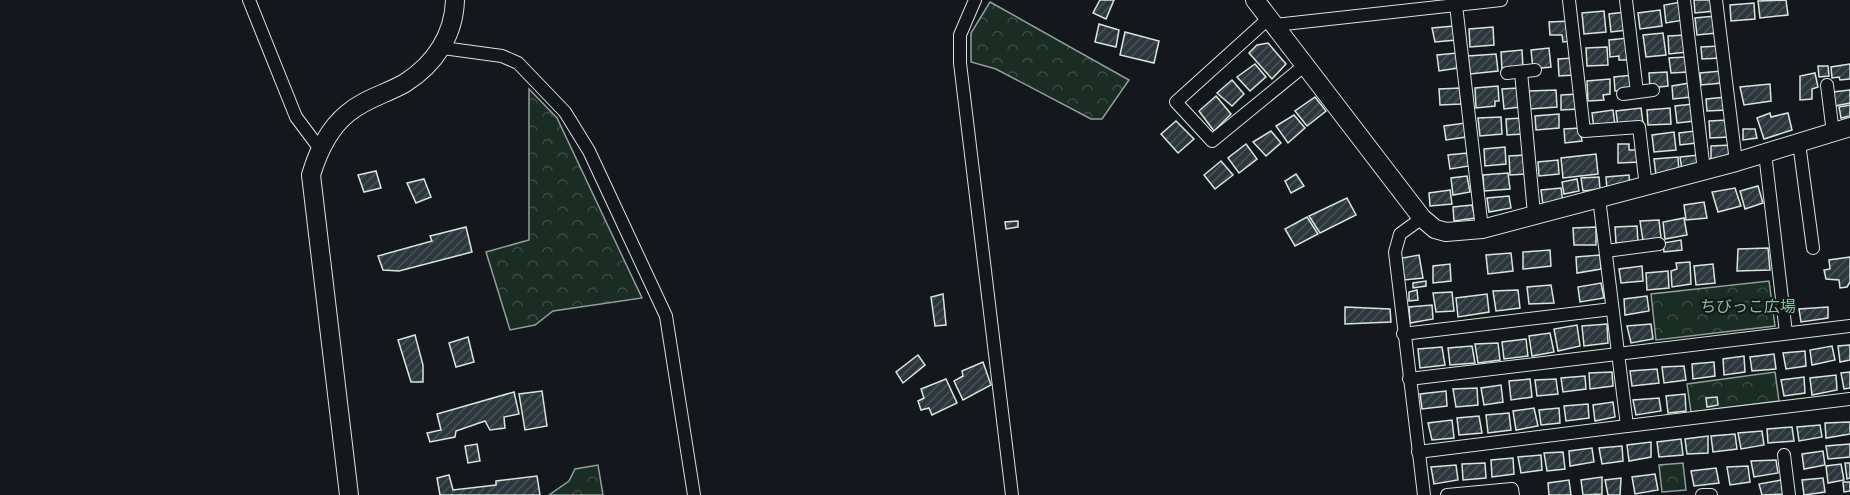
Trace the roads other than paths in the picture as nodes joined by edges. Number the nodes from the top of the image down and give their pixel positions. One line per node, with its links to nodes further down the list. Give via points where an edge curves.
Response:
1 (249, 0): 23 (street, via 296,117)
2 (455, 0): 12 (street)
3 (975, 0): 47 (street, via 960,35 960,63)
4 (1255, 0): 11 (street)
5 (1501, 0): 10 (street)
6 (1569, 0): 27 (street, via 1584,132 1639,127)
7 (1626, 0): 19 (street)
8 (1684, 0): 26 (street)
9 (1716, 0): 25 (street)
10 (1456, 5): 11 (street); 31 (street)
11 (1272, 21): 13 (street); 13 (street, via 1176,102 1212,141)
12 (443, 48): 23 (street, via 405,83 368,99 347,114); 46 (street, via 502,56 518,63 565,112 589,151 666,316)
13 (1305, 64): 30 (street)
14 (1535, 70): 15 (street)
15 (1521, 72): 16 (street); 29 (street)
16 (1506, 73)
17 (1827, 85): 21 (street)
18 (1653, 90): 19 (street)
19 (1637, 92): 20 (street)
20 (1623, 94)
21 (1841, 130): 22 (street)
22 (1799, 143): 24 (street); 33 (street)
23 (320, 149): 45 (street, via 311,175)
24 (1765, 153): 25 (street); 37 (street)
25 (1736, 162): 26 (street)
26 (1704, 171): 27 (street)
27 (1646, 187): 28 (street)
28 (1599, 198): 29 (street); 34 (street)
29 (1534, 214): 31 (street)
30 (1422, 218): 31 (street, via 1446,232); 38 (street, via 1400,234 1395,243)
31 (1482, 229)
32 (1659, 244): 34 (street)
33 (1813, 248)
34 (1605, 251): 35 (street)
35 (1612, 309): 38 (street); 39 (street)
36 (1850, 326): 37 (street)
37 (1786, 333): 39 (street)
38 (1403, 334): 40 (street)
39 (1617, 353): 40 (street); 42 (street)
40 (1409, 379): 43 (street)
41 (1850, 399): 42 (street)
42 (1627, 426): 43 (street)
43 (1418, 452): 48 (street)
44 (1784, 454): 53 (street)
45 (349, 495)
46 (694, 495)
47 (1012, 495)
48 (1424, 495)
49 (1447, 495): 50 (street, via 1512,489)
50 (1513, 495)
51 (1702, 495): 52 (street)
52 (1712, 495)
53 (1789, 495)

